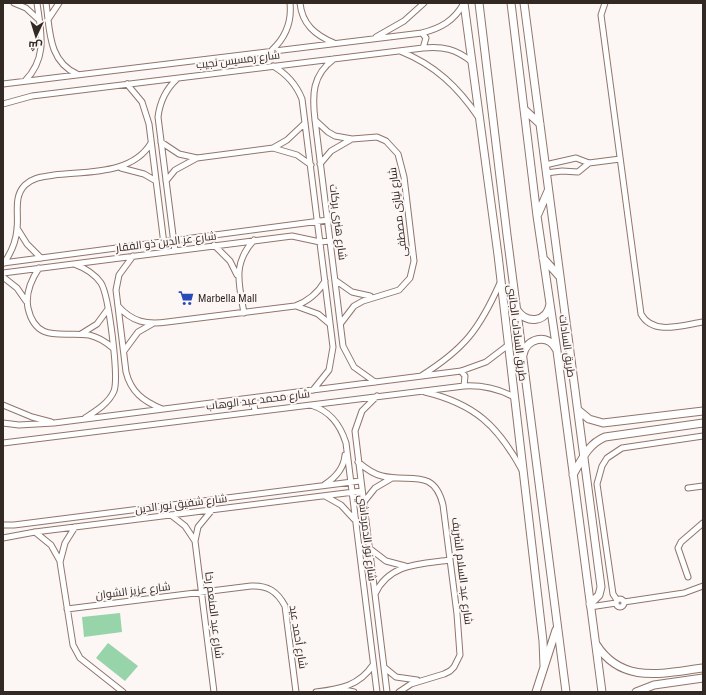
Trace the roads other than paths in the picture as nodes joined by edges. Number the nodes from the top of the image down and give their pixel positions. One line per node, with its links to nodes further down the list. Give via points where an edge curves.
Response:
1 (14, 3): 14 (street, via 26,8)
2 (37, 3): 14 (street)
3 (46, 3): 13 (street)
4 (59, 3): 13 (street)
5 (424, 3): 18 (street, via 404,21)
6 (464, 3): 17 (street, شارع رمسيس نجيب, via 459,12 444,26); 24 (street, طريق السادات الجانبى)
7 (479, 3): 53 (street)
8 (511, 3): 32 (street, طريق السادات)
9 (524, 3): 36 (street)
10 (605, 3): 42 (street, via 602,15)
11 (290, 5): 12 (street, via 295,9); 21 (street, via 288,27)
12 (300, 5): 19 (street, via 309,26 320,37)
13 (48, 19): 15 (street)
14 (39, 20): 16 (street)
15 (50, 29): 16 (street); 26 (street, via 52,46 59,61 67,69)
16 (40, 30): 28 (street, via 41,55)
17 (422, 33): 18 (street, شارع رمسيس نجيب); 20 (street, via 426,38)
18 (374, 38): 19 (street, شارع رمسيس نجيب)
19 (335, 43): 21 (street, شارع رمسيس نجيب)
20 (423, 48): 22 (street, شارع رمسيس نجيب); 24 (street, شارع رمسيس نجيب, via 446,48 460,53)
21 (271, 51): 26 (street, شارع رمسيس نجيب)
22 (399, 51): 23 (street, شارع رمسيس نجيب); 34 (street, via 416,57 446,78 459,90)
23 (336, 58): 25 (street, شارع رمسيس نجيب); 33 (street, شارع هنرى بركات, via 324,68 316,80 313,99)
24 (473, 63): 34 (street, طريق السادات الجانبى)
25 (273, 66): 27 (street, شارع رمسيس نجيب); 35 (street, شارع هنرى بركات, via 288,76 299,91)
26 (78, 74): 28 (street, شارع رمسيس نجيب)
27 (178, 78): 30 (street, شارع رمسيس نجيب); 38 (street, via 166,91 159,108)
28 (24, 81): 29 (street, شارع رمسيس نجيب)
29 (3, 84)
30 (127, 84): 31 (street, شارع رمسيس نجيب); 39 (street, via 146,113)
31 (4, 101)
32 (525, 110): 36 (street); 55 (street, طريق السادات)
33 (315, 120): 37 (street, شارع نيازى مصطفى, via 335,136); 45 (street, شارع هنرى بركات)
34 (481, 120): 48 (street, طريق السادات الجانبى)
35 (305, 123): 40 (street, via 287,140); 46 (street, شارع هنرى بركات)
36 (540, 124): 49 (street)
37 (352, 139): 45 (street, شارع نيازى مصطفى, via 331,151); 84 (street, شارع نيازى مصطفى, via 377,138 386,141 398,154 404,177 413,270 405,285 398,290)
38 (161, 142): 41 (street, via 179,154); 52 (street)
39 (151, 143): 47 (street, via 137,160); 51 (street)
40 (273, 148): 41 (street); 46 (street, via 293,154)
41 (197, 158): 52 (street, via 175,170)
42 (620, 159): 44 (street); 92 (street, via 641,314 646,322 660,327)
43 (565, 162): 44 (street, via 576,158); 49 (street); 50 (street)
44 (589, 163): 50 (street, via 578,172)
45 (320, 164): 56 (street, شارع هنرى بركات)
46 (310, 165): 57 (street, شارع هنرى بركات)
47 (120, 167): 51 (street, via 144,174); 58 (street, via 31,180 20,191 18,198)
48 (487, 168): 53 (street); 70 (street, طريق السادات الجانبى)
49 (546, 169): 50 (street); 54 (street)
50 (566, 171)
51 (156, 181): 65 (street)
52 (166, 181): 64 (street)
53 (501, 186): 60 (street)
54 (548, 189): 55 (street); 80 (street)
55 (537, 216): 73 (street, طريق السادات)
56 (328, 220): 57 (street, شارع عز الدين ذو الفقار); 63 (street, شارع هنرى بركات)
57 (318, 221): 59 (street, شارع عز الدين ذو الفقار); 66 (street, شارع هنرى بركات)
58 (18, 228): 72 (street, via 27,244); 74 (street, via 11,251)
59 (266, 229): 61 (street); 64 (street, شارع عز الدين ذو الفقار)
60 (507, 235): 70 (street); 90 (street)
61 (267, 239): 62 (street, شارع عز الدين ذو الفقار); 66 (street, شارع عز الدين ذو الفقار, via 299,236)
62 (254, 240): 67 (street, شارع عز الدين ذو الفقار); 78 (street, via 244,253)
63 (330, 240): 66 (street, شارع عز الدين ذو الفقار); 81 (street, شارع هنرى بركات)
64 (173, 241): 65 (street, شارع عز الدين ذو الفقار); 68 (street)
65 (164, 242): 69 (street); 72 (street, شارع عز الدين ذو الفقار)
66 (320, 242): 82 (street, شارع هنرى بركات)
67 (214, 246): 68 (street, شارع عز الدين ذو الفقار); 78 (street, via 230,261)
68 (175, 251): 69 (street, شارع عز الدين ذو الفقار)
69 (165, 252): 71 (street, شارع عز الدين ذو الفقار)
70 (498, 255): 83 (street, طريق السادات الجانبى)
71 (133, 256): 75 (street, شارع عز الدين ذو الفقار); 87 (street, via 119,275 116,290)
72 (41, 258): 74 (street, شارع عز الدين ذو الفقار)
73 (543, 258): 80 (street); 86 (street, طريق السادات)
74 (4, 263)
75 (73, 264): 76 (street, شارع عز الدين ذو الفقار); 89 (street, via 89,271 101,283)
76 (39, 268): 77 (street, شارع عز الدين ذو الفقار); 85 (street, via 29,287)
77 (3, 273)
78 (238, 276): 91 (street)
79 (3, 277): 85 (street, via 17,288)
80 (560, 277): 114 (street)
81 (335, 279): 84 (street, شارع نيازى مصطفى, via 352,292); 93 (street, شارع هنرى بركات)
82 (325, 281): 88 (street, via 313,297); 95 (street, شارع هنرى بركات)
83 (500, 283): 97 (street, طريق السادات الجانبى); 103 (street, via 489,308 472,334 450,356)
84 (373, 297): 93 (street, شارع نيازى مصطفى, via 354,306)
85 (26, 301): 96 (street, via 31,319 41,330 55,335)
86 (550, 303): 90 (street, via 546,314 536,320 525,318); 99 (street, طريق السادات)
87 (118, 306): 94 (street, via 136,320); 100 (street)
88 (295, 306): 91 (street); 95 (street, via 318,314)
89 (108, 308): 96 (street, via 97,324); 98 (street)
90 (516, 310): 101 (street)
91 (244, 312): 94 (street)
92 (703, 322)
93 (340, 323): 104 (street, شارع هنرى بركات, via 349,361 359,373)
94 (152, 324): 100 (street, via 138,332)
95 (330, 324): 106 (street, شارع هنرى بركات, via 332,363)
96 (80, 334): 98 (street, via 98,338)
97 (507, 346): 102 (street, شارع محمد عبد الوهاب, via 486,362); 109 (street, طريق السادات الجانبى)
98 (113, 348): 117 (street, via 116,373 114,391 103,405)
99 (557, 351): 101 (street, via 550,341 538,339 527,345); 129 (street, طريق السادات)
100 (124, 352): 113 (street, via 127,376 132,389 145,401)
101 (523, 356): 162 (street)
102 (461, 371): 103 (street, شارع محمد عبد الوهاب); 105 (street, via 465,376)
103 (419, 377): 104 (street, شارع محمد عبد الوهاب)
104 (376, 382): 106 (street, شارع محمد عبد الوهاب)
105 (464, 386): 107 (street, شارع محمد عبد الوهاب); 109 (street, شارع محمد عبد الوهاب, via 485,386)
106 (313, 390): 110 (street, شارع محمد عبد الوهاب)
107 (420, 391): 108 (street, شارع محمد عبد الوهاب); 128 (street, via 450,400 488,422 506,442)
108 (378, 396): 111 (street, شارع محمد عبد الوهاب); 127 (street, شارع نور الدمرداشي, via 362,411 358,421 355,431)
109 (514, 397): 128 (street, طريق السادات الجانبى)
110 (253, 398): 113 (street, شارع محمد عبد الوهاب); 115 (street)
111 (308, 404): 115 (street, شارع محمد عبد الوهاب); 125 (street, شارع نور الدمرداشي, via 329,414 337,422 343,432)
112 (3, 405): 119 (street)
113 (163, 409): 117 (street, شارع محمد عبد الوهاب)
114 (578, 410): 120 (street, via 596,422); 126 (street)
115 (255, 411): 124 (street, شارع محمد عبد الوهاب)
116 (703, 411): 120 (street)
117 (84, 419): 119 (street, شارع محمد عبد الوهاب)
118 (3, 423): 119 (street, شارع محمد عبد الوهاب)
119 (54, 423)
120 (614, 423): 122 (street)
121 (703, 423): 122 (street)
122 (616, 435): 126 (street, via 598,440)
123 (703, 436): 159 (street, via 622,448 607,458 602,466 598,475 598,493)
124 (3, 443)
125 (346, 448): 132 (street, شارع نور الدمرداشي); 133 (street, via 345,460 340,471)
126 (583, 456): 129 (street); 160 (street, via 601,586 599,595)
127 (358, 462): 130 (street, شارع عبد السلام الشريف, via 373,473); 131 (street, شارع نور الدمرداشي)
128 (523, 473): 166 (street, طريق السادات الجانبى)
129 (573, 475): 160 (street, طريق السادات)
130 (392, 478): 139 (street, via 376,488); 152 (street, شارع عبد السلام الشريف, via 415,477 423,479 437,489 443,505)
131 (360, 481): 132 (street, شارع شفيق نور الدين); 136 (street, شارع نور الدمرداشي)
132 (350, 482): 133 (street, شارع شفيق نور الدين); 137 (street, شارع نور الدمرداشي)
133 (323, 486): 140 (street, شارع شفيق نور الدين)
134 (703, 486): 135 (street)
135 (688, 488)
136 (362, 491): 137 (street, شارع شفيق نور الدين); 139 (street, شارع نور الدمرداشي)
137 (352, 492): 138 (street, شارع شفيق نور الدين); 144 (street, شارع نور الدمرداشي)
138 (324, 496): 141 (street, شارع شفيق نور الدين); 144 (street, via 341,505)
139 (363, 503): 151 (street, شارع نور الدمرداشي)
140 (146, 508): 143 (street); 146 (street, شارع شفيق نور الدين, via 14,526)
141 (212, 510): 142 (street, شارع شفيق نور الدين); 150 (street, شارع عبد المنعم رخا, via 198,527)
142 (170, 515): 143 (street, شارع شفيق نور الدين); 150 (street, شارع عبد المنعم رخا, via 185,526)
143 (147, 518): 147 (street, شارع شفيق نور الدين)
144 (355, 520): 164 (street, شارع نور الدمرداشي)
145 (703, 523): 155 (street, via 681,542 678,548)
146 (3, 525)
147 (75, 527): 148 (street, شارع شفيق نور الدين); 153 (street, via 65,543)
148 (35, 532): 149 (street, شارع شفيق نور الدين); 153 (street, via 51,545)
149 (3, 538)
150 (195, 541): 157 (street, شارع عبد المنعم رخا)
151 (369, 548): 154 (street, via 386,561); 158 (street, شارع نور الدمرداشي)
152 (450, 560): 154 (street); 170 (street, شارع عبد السلام الشريف, via 461,642 460,655 450,671)
153 (60, 562): 161 (street)
154 (406, 566): 158 (street, via 390,574 378,587)
155 (688, 578)
156 (703, 586): 159 (street, via 684,593 624,602 621,599)
157 (201, 592): 161 (street, شارع عزيز الشوان); 176 (street, شارع عبد المنعم رخا); 177 (street, شارع أحمد عيد, via 259,586 268,588 281,598 286,614)
158 (375, 595): 165 (street, شارع نور الدمرداشي)
159 (616, 602): 160 (street)
160 (590, 605): 163 (street, طريق السادات)
161 (67, 609): 175 (street, via 70,637 76,652 86,664)
162 (558, 627): 166 (street); 184 (street)
163 (595, 642): 168 (street, via 602,653 613,662 638,673); 185 (street, طريق السادات)
164 (373, 665): 172 (street, شارع نور الدمرداشي); 174 (street, via 358,681)
165 (384, 666): 170 (street, شارع عبد السلام الشريف, via 396,677); 171 (street, شارع نور الدمرداشي)
166 (544, 666): 183 (street)
167 (703, 668): 168 (street)
168 (653, 675): 173 (street)
169 (703, 678): 173 (street)
170 (420, 680): 182 (street, شارع عبد السلام الشريف)
171 (386, 681): 172 (street); 181 (street, شارع نور الدمرداشي)
172 (375, 682): 180 (street, شارع نور الدمرداشي)
173 (654, 684): 186 (street)
174 (339, 689): 178 (street); 179 (street)
175 (123, 692)
176 (214, 692)
177 (296, 692)
178 (316, 692)
179 (354, 692)
180 (377, 692)
181 (387, 692)
182 (399, 692)
183 (536, 692)
184 (566, 692)
185 (602, 692)
186 (636, 692)

